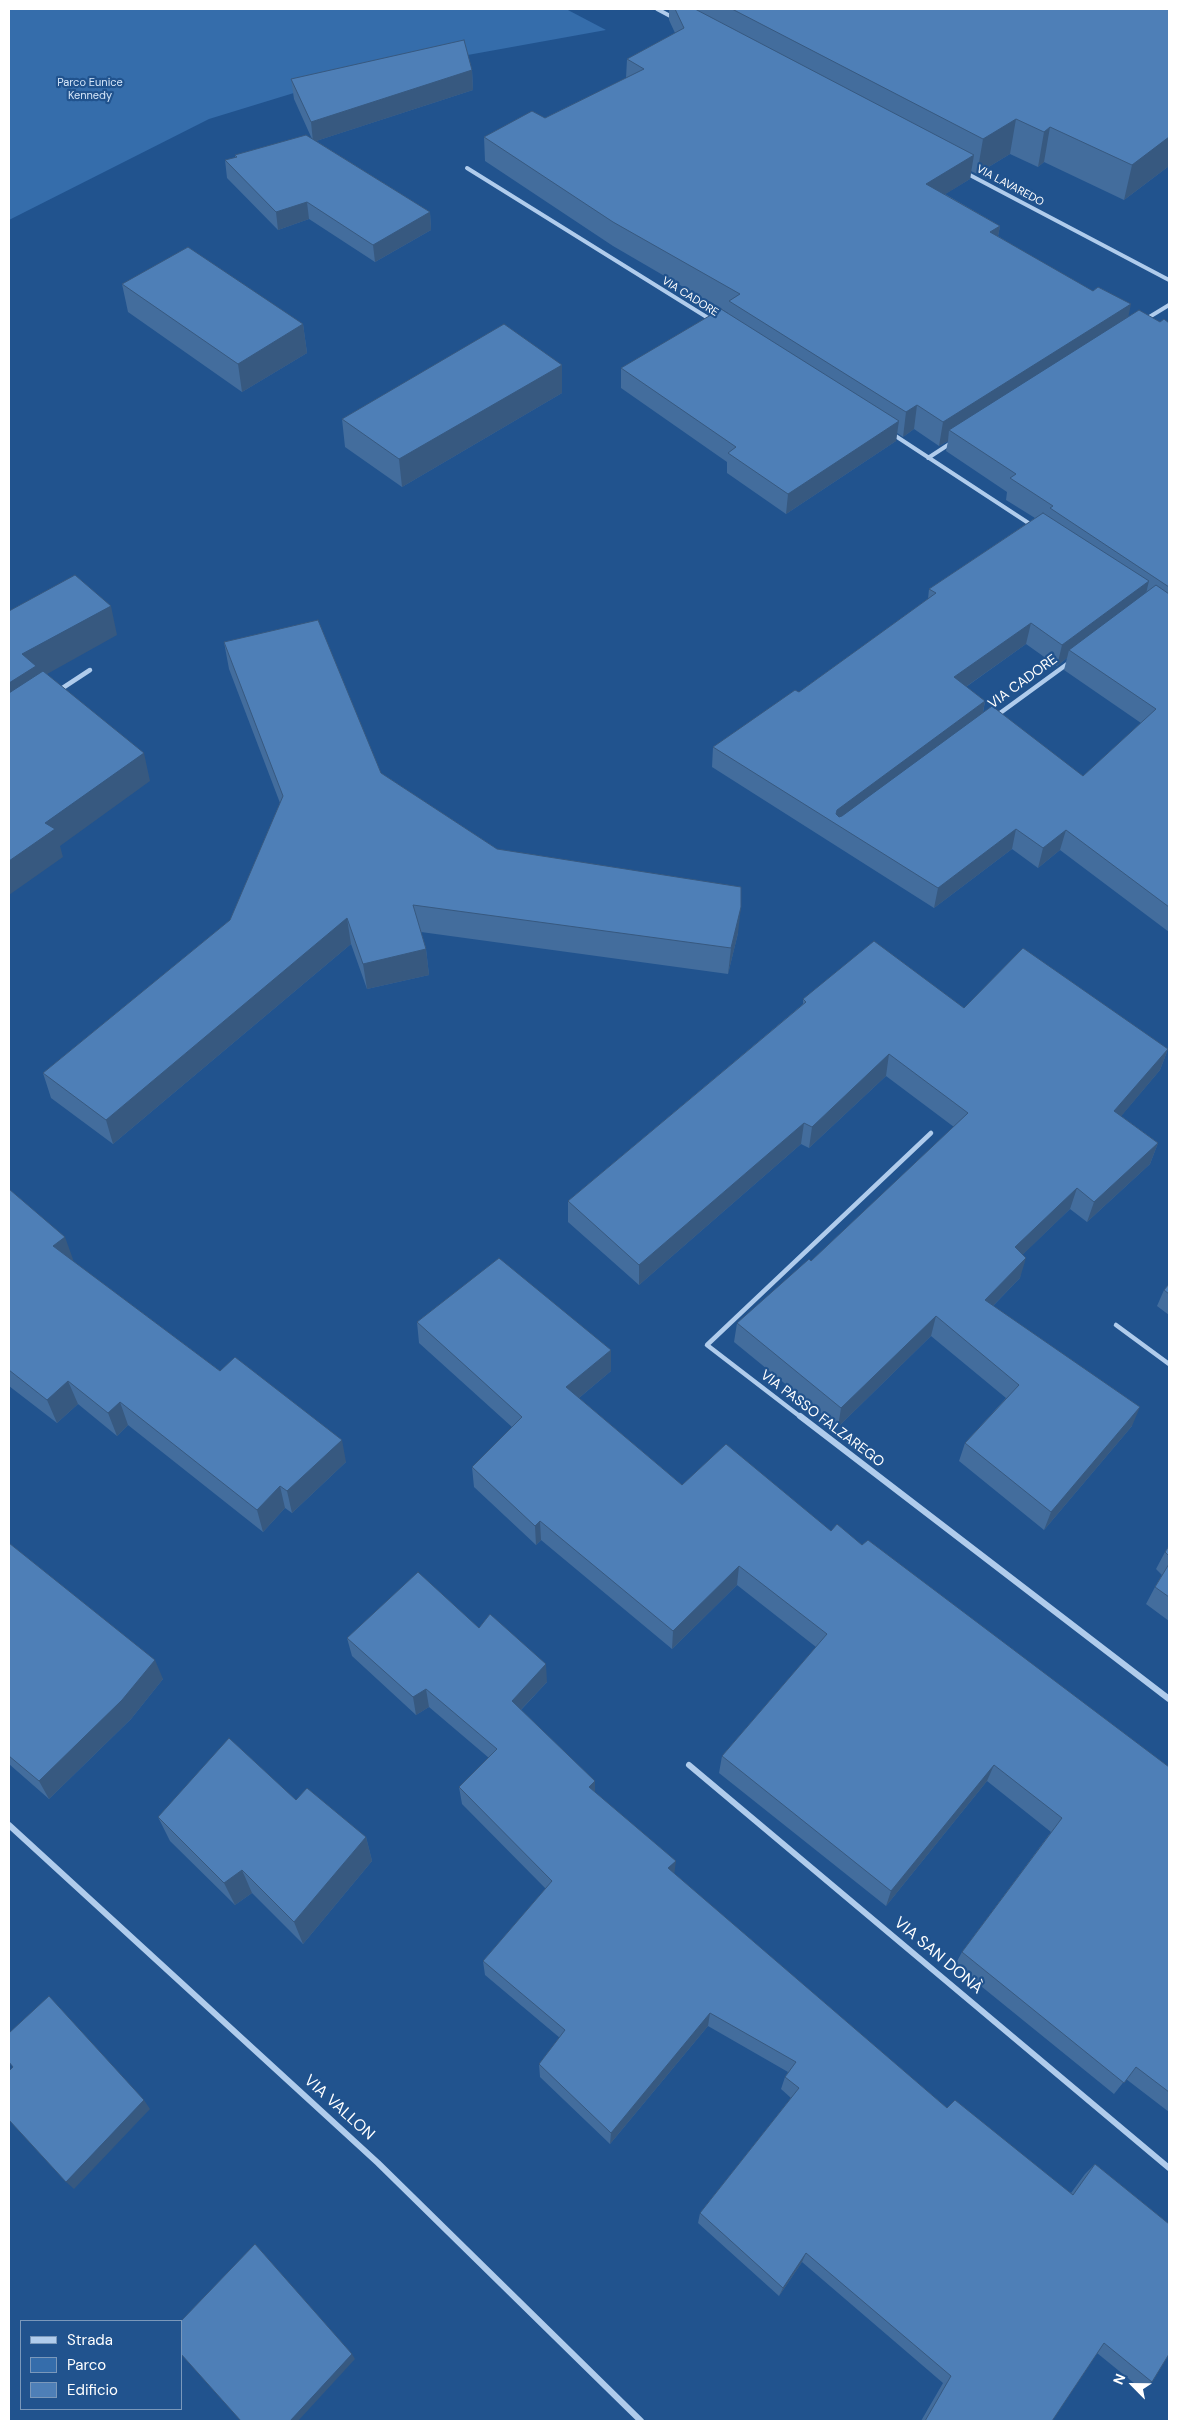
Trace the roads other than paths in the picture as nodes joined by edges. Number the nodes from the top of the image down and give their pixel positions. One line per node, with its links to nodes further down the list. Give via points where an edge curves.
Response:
1 (657, 9): 2 (street)
2 (683, 22)
3 (467, 168): 8 (street, VIA CADORE)
4 (961, 170): 5 (street, VIA LAVAREDO)
5 (1169, 280)
6 (1169, 305): 7 (street)
7 (1144, 320)
8 (720, 325)
9 (887, 431): 11 (street)
10 (953, 442): 11 (street)
11 (928, 458): 12 (street)
12 (1035, 527)
13 (1078, 656): 16 (street, VIA CADORE)
14 (90, 670): 15 (street)
15 (50, 696)
16 (990, 720)
17 (931, 1133): 20 (street, VIA PASSO FALZAREGO, via 707,1345)
18 (1116, 1325): 19 (street)
19 (1169, 1364)
20 (1169, 1699)
21 (689, 1765): 23 (street, VIA SAN DONÀ)
22 (9, 1825): 24 (street, VIA VALLON, via 378,2163)
23 (1169, 2168)
24 (641, 2421)

